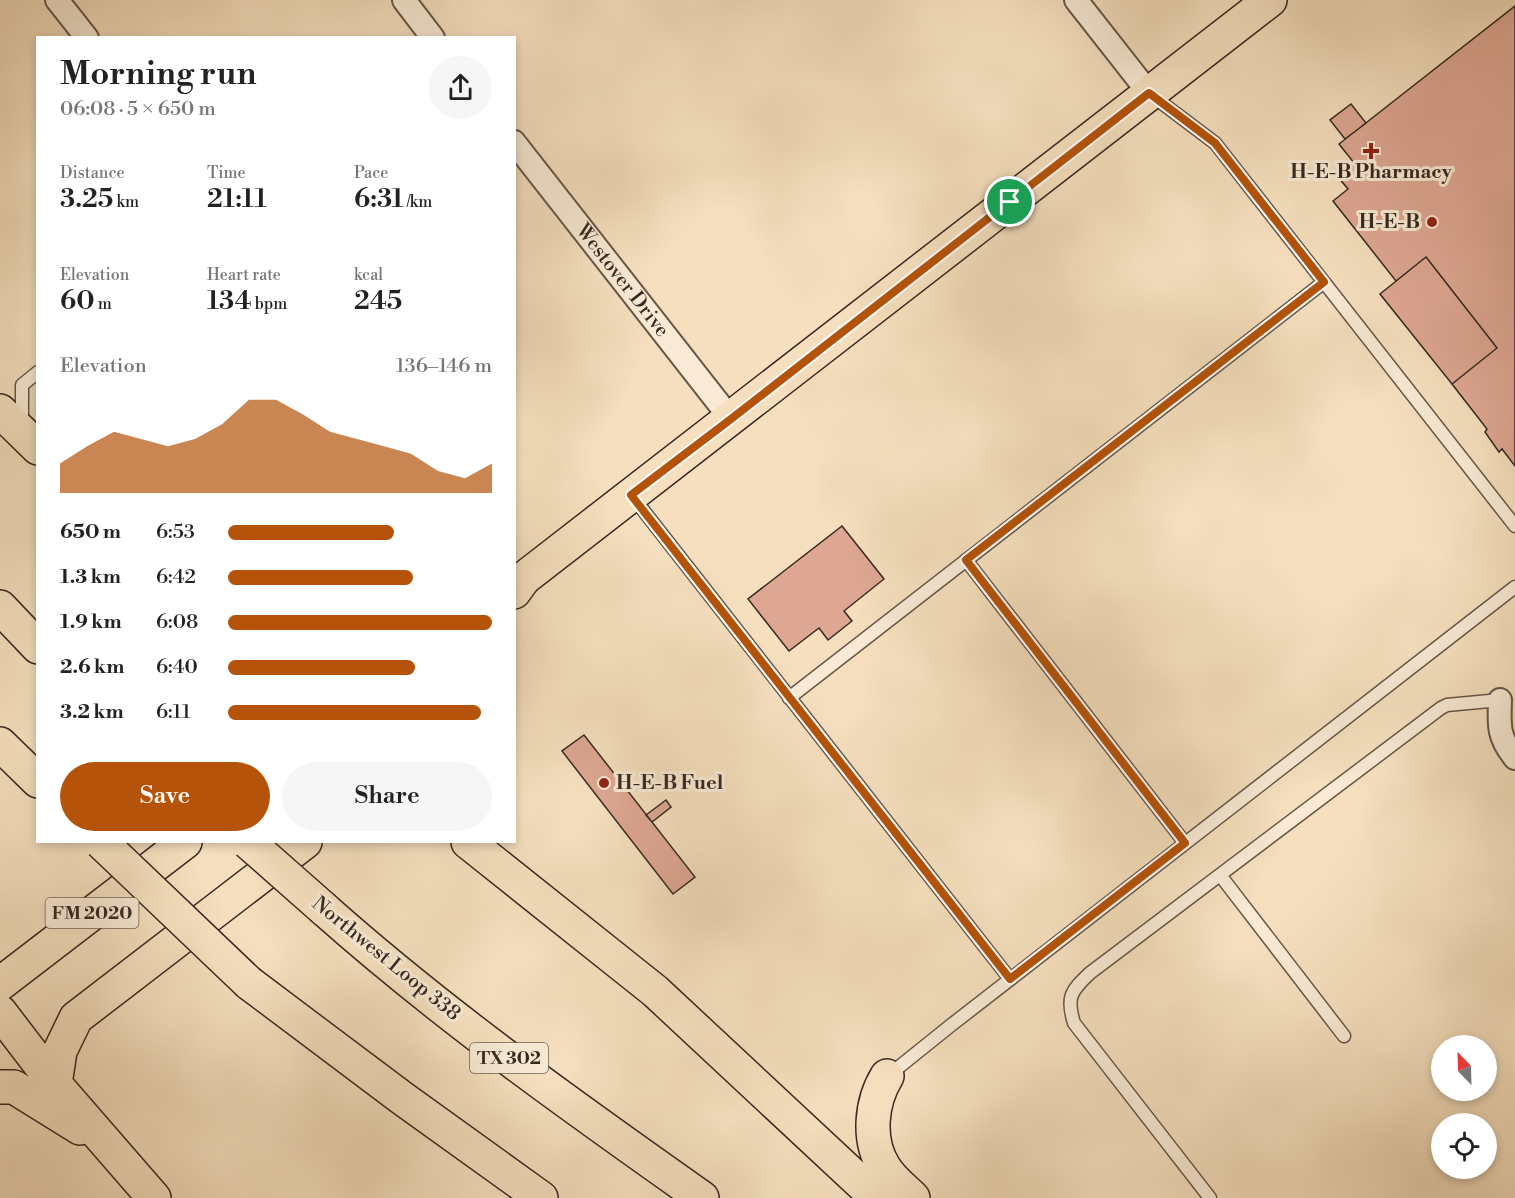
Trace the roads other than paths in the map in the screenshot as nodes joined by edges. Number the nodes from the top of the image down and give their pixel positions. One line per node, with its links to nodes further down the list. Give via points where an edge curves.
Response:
1 (57, 0): 5 (street)
2 (404, 0): 6 (street)
3 (1076, 0): 7 (street)
4 (1270, 0): 7 (main road)
5 (85, 36)
6 (431, 36)
7 (1149, 93): 9 (lane, via 1215,143); 11 (main road)
8 (516, 145): 11 (street, Westover Drive)
9 (1324, 282): 14 (lane); 15 (lane)
10 (36, 374): 12 (lane, via 22,385)
11 (731, 419): 13 (main road)
12 (20, 431)
13 (631, 495): 16 (main road); 20 (lane)
14 (1515, 526)
15 (966, 560): 20 (lane); 30 (lane)
16 (516, 583)
17 (1515, 587): 30 (lane)
18 (0, 607): 19 (main road)
19 (36, 645)
20 (789, 698): 32 (lane)
21 (1500, 700): 23 (street, via 1499,729); 31 (lane, via 1441,708)
22 (0, 744): 24 (main road)
23 (1515, 758)
24 (36, 779)
25 (102, 843): 41 (main road, bridge, via 249,983)
26 (183, 843): 33 (main road, FM 2020)
27 (249, 843): 42 (main road, Northwest Loop 338 / TX 302, bridge, via 358,940 509,1058)
28 (304, 843): 37 (main road, via 76,1018 60,1051)
29 (469, 843): 43 (main road, via 656,991)
30 (1185, 843): 32 (lane)
31 (1220, 874): 35 (lane); 45 (lane, via 1090,973 1074,989 1069,1006 1074,1023)
32 (1010, 979): 36 (lane)
33 (0, 984)
34 (0, 1012): 37 (main road)
35 (1344, 1036)
36 (887, 1077): 44 (main road, via 875,1102 877,1154 893,1179)
37 (55, 1084): 39 (main road)
38 (0, 1087): 39 (main road, via 14,1087 80,1128)
39 (126, 1166): 40 (main road)
40 (154, 1198)
41 (541, 1198)
42 (702, 1198)
43 (877, 1198)
44 (913, 1198)
45 (1210, 1198)

